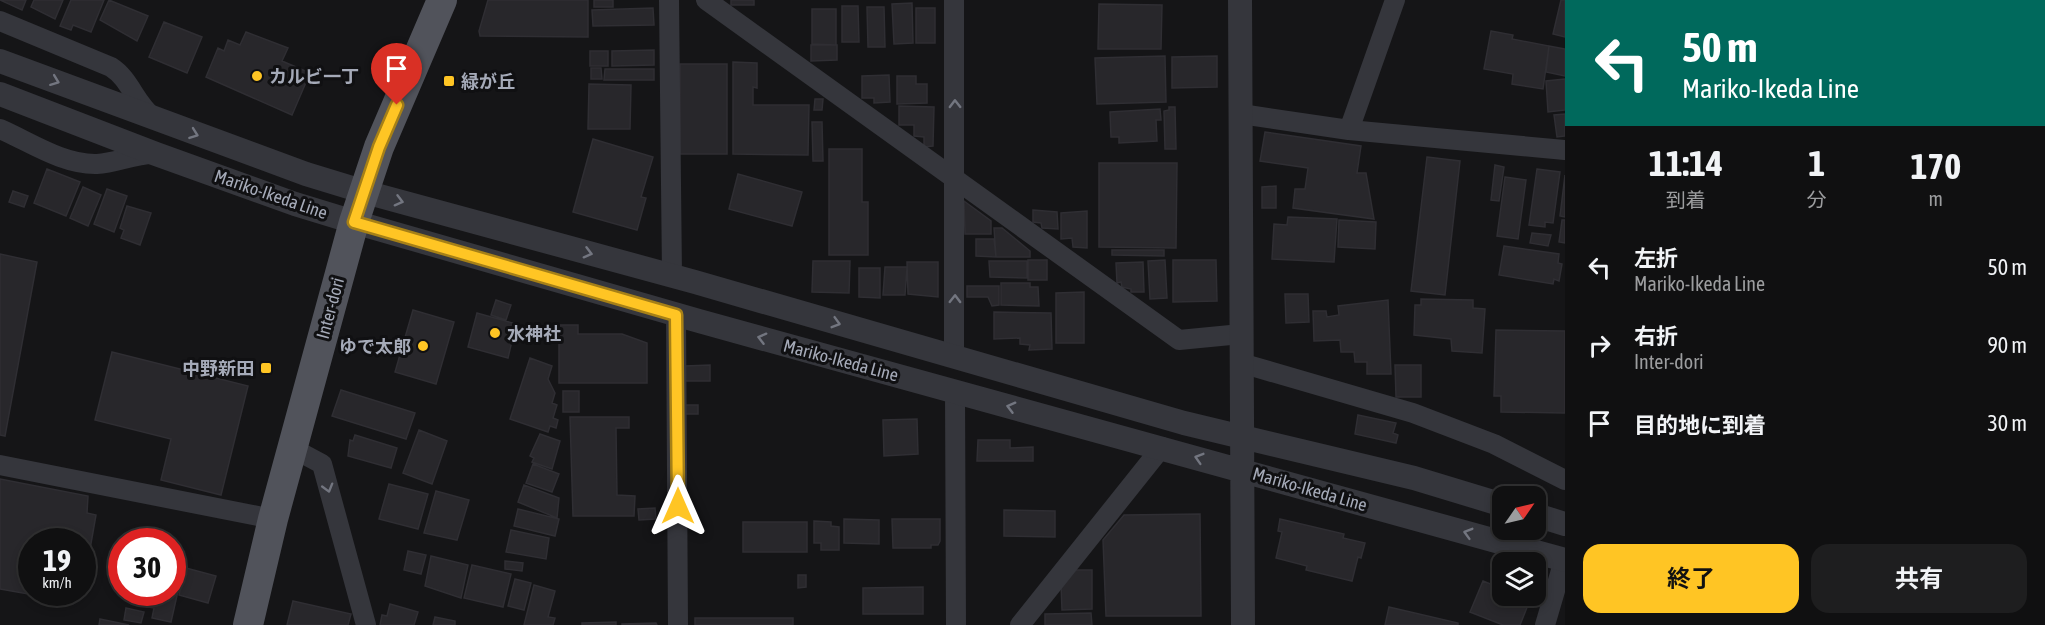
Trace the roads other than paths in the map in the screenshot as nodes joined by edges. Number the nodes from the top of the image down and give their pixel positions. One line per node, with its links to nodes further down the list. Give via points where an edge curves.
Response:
1 (442, 0): 17 (main road, Inter-dori, via 379,147)
2 (669, 0): 19 (street)
3 (706, 0): 16 (street)
4 (954, 0): 16 (street, one-way to 4)
5 (1240, 0): 10 (street)
6 (1395, 0): 13 (street)
7 (0, 21): 11 (street, via 111,67 120,73)
8 (0, 61): 11 (street, Mariko-Ikeda Line, one-way to 11)
9 (0, 94): 15 (street, Mariko-Ikeda Line)
10 (1240, 114): 13 (street); 21 (street)
11 (149, 118): 17 (street, Mariko-Ikeda Line, one-way to 17)
12 (0, 129): 15 (street, via 84,163)
13 (1349, 130): 14 (street)
14 (1565, 150)
15 (156, 154): 18 (street, Mariko-Ikeda Line)
16 (956, 181): 21 (street, via 1179,340); 22 (street, one-way to 16)
17 (364, 192): 18 (main road, Inter-dori); 19 (street, Mariko-Ikeda Line, one-way to 19)
18 (354, 222): 20 (street, Mariko-Ikeda Line); 27 (main road, Inter-dori)
19 (672, 276): 22 (street, Mariko-Ikeda Line, one-way to 22)
20 (676, 315): 24 (street, Mariko-Ikeda Line, one-way to 20); 38 (street)
21 (1241, 334): 23 (street)
22 (954, 357): 25 (street, Mariko-Ikeda Line)
23 (1241, 363): 25 (street); 30 (street, via 1413,413 1494,444)
24 (955, 392): 26 (street, Mariko-Ikeda Line, one-way to 24); 39 (street)
25 (1240, 437): 29 (street); 31 (street, Mariko-Ikeda Line, via 1414,478)
26 (1162, 447): 29 (street, Mariko-Ikeda Line, one-way to 26); 40 (street)
27 (292, 448): 33 (main road, Inter-dori); 37 (street, one-way to 37, via 322,464)
28 (0, 465): 33 (street)
29 (1242, 470): 35 (street, Mariko-Ikeda Line, one-way to 29); 41 (street)
30 (1565, 480)
31 (1492, 502)
32 (1546, 518): 34 (street)
33 (273, 519): 36 (main road, Inter-dori)
34 (1565, 524)
35 (1565, 560): 42 (street)
36 (248, 625)
37 (366, 625)
38 (678, 625)
39 (956, 625)
40 (1020, 625)
41 (1243, 625)
42 (1545, 625)

